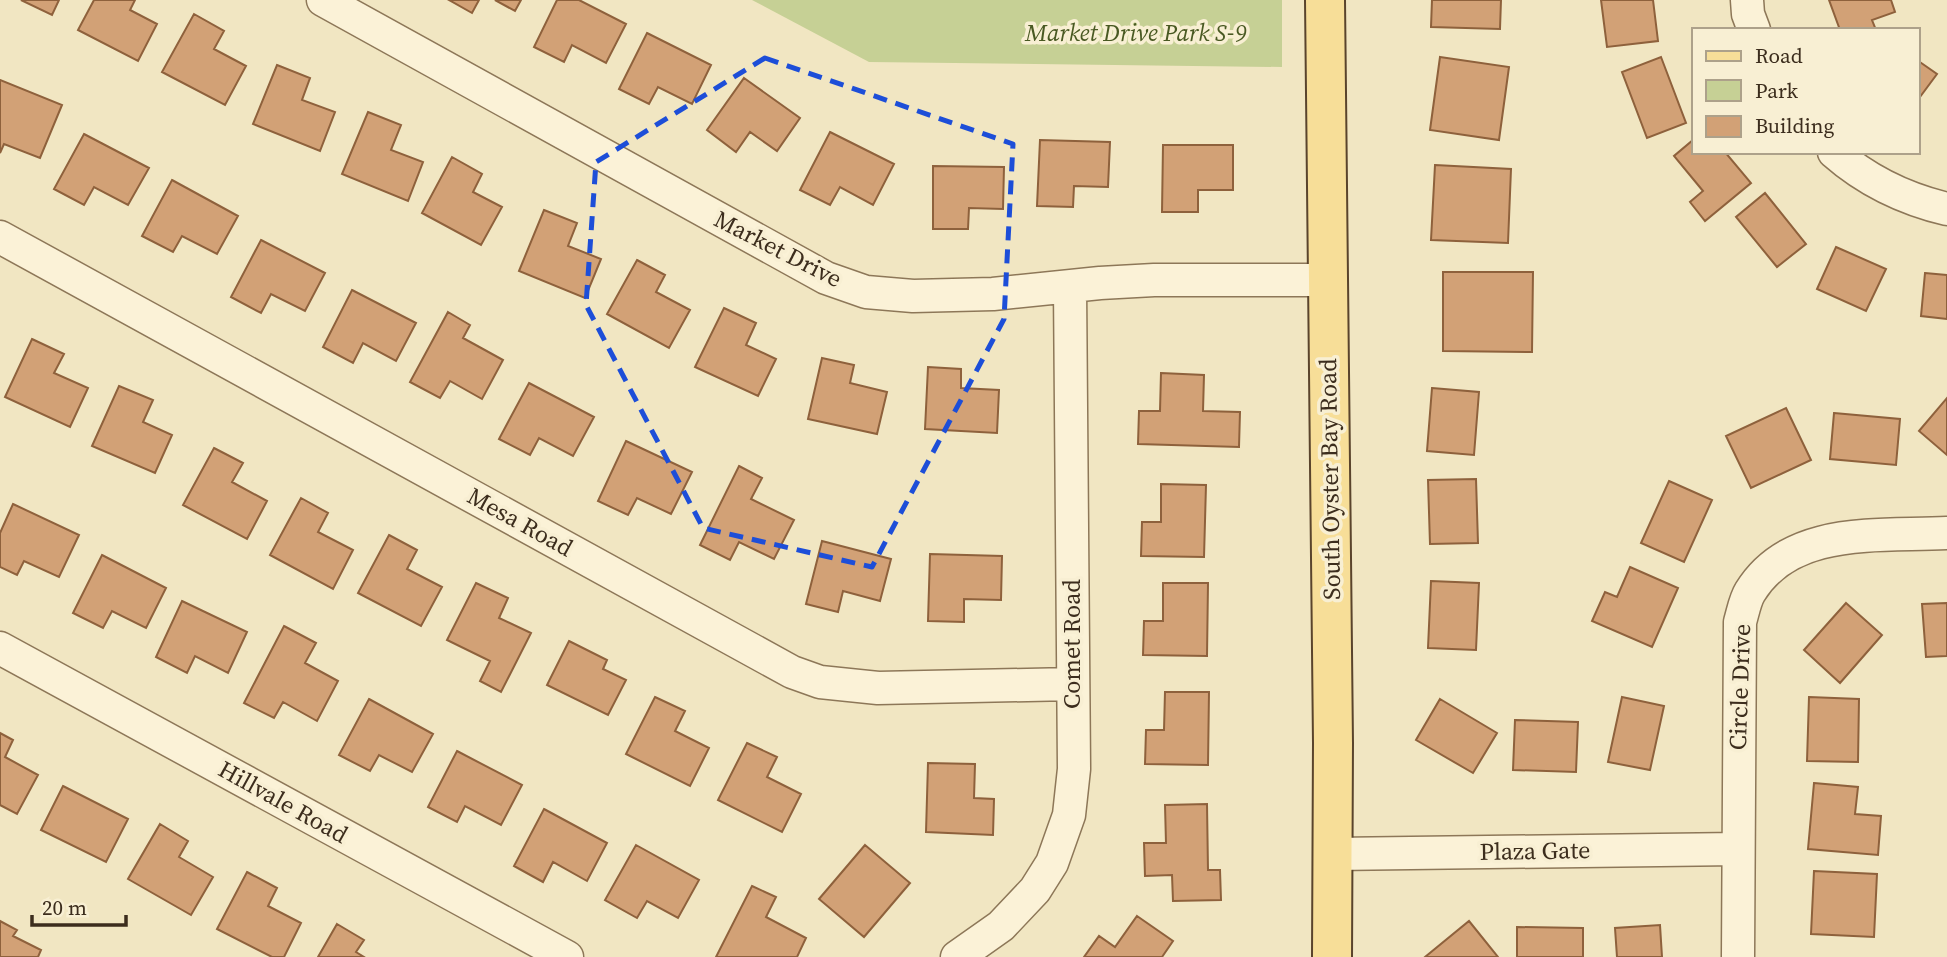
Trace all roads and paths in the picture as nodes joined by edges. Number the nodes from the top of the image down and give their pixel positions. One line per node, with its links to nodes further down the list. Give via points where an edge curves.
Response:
1 (323, 0): 9 (street, Market Drive, via 827,278 866,292 913,296)
2 (1325, 0): 8 (main road, South Oyster Bay Road)
3 (1747, 0): 4 (street)
4 (1753, 28)
5 (1836, 154): 6 (street, via 1855,171 1894,192)
6 (1947, 209)
7 (0, 237): 12 (street, Mesa Road, via 792,672 820,682 878,688)
8 (1328, 281): 9 (street, Market Drive, via 1154,281); 14 (main road, South Oyster Bay Road)
9 (1070, 288): 12 (street, Comet Road)
10 (1947, 533): 13 (street, Circle Drive, via 1831,539 1803,547 1772,564 1749,593 1740,622)
11 (0, 648): 15 (street, Hillvale Road)
12 (1072, 684): 16 (street, Comet Road, via 1074,769 1069,815 1052,863 1035,890 1001,926)
13 (1737, 849): 14 (street, Plaza Gate); 18 (street, Circle Drive)
14 (1334, 854): 17 (main road, South Oyster Bay Road)
15 (567, 957)
16 (957, 957)
17 (1332, 957)
18 (1738, 957)

